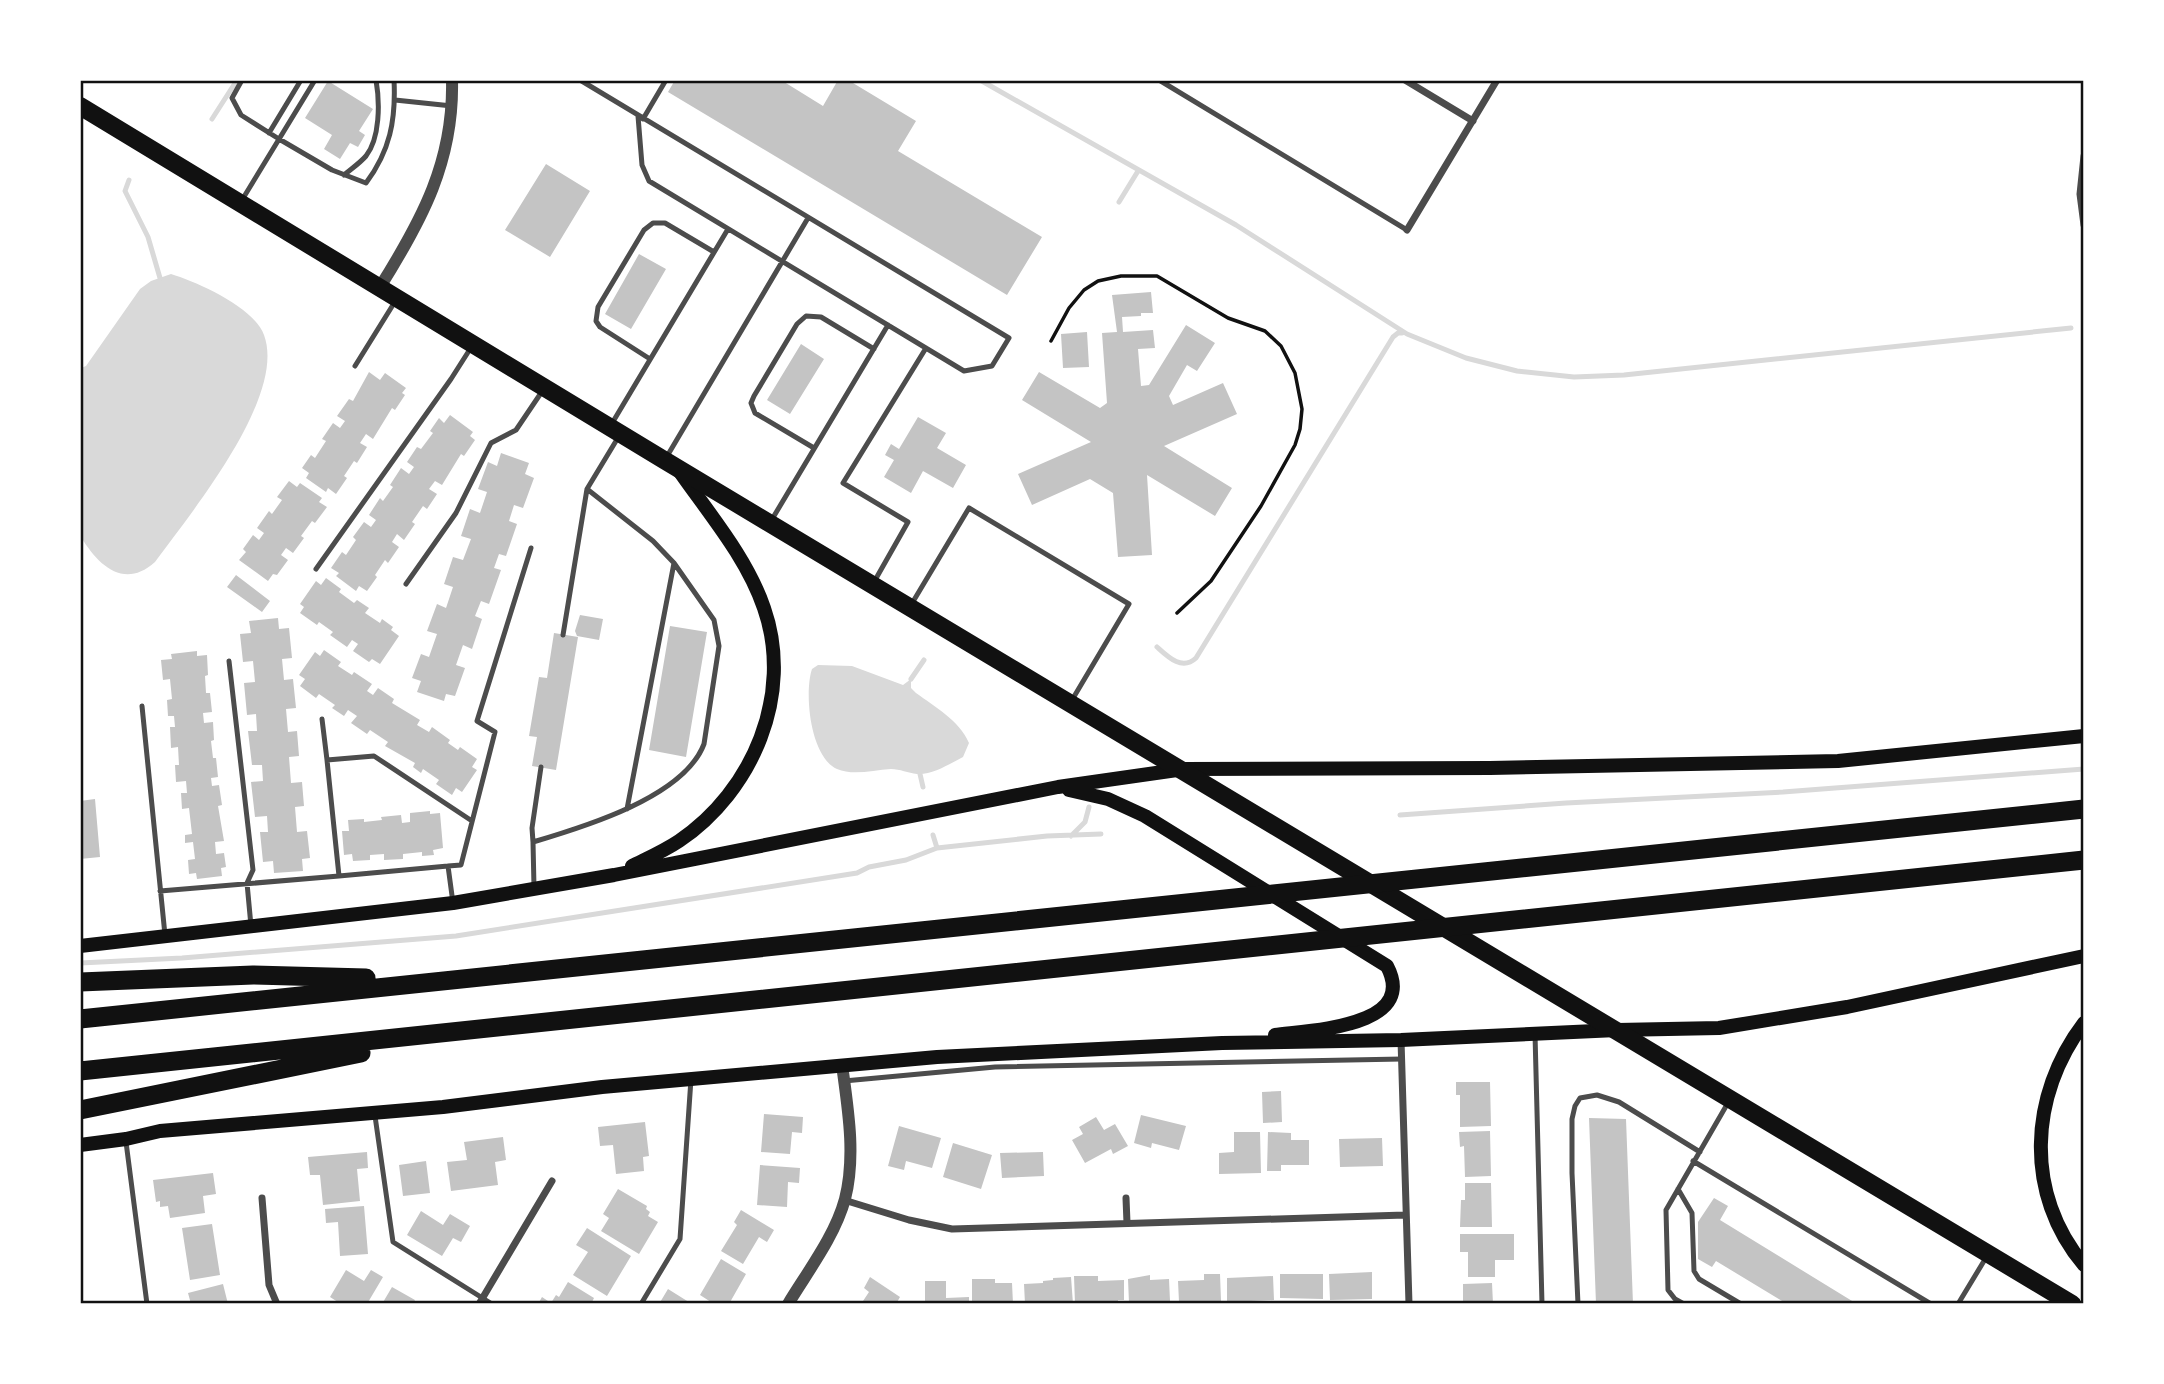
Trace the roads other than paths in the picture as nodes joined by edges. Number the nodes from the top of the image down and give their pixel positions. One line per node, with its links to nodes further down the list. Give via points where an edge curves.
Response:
1 (242, 80): 17 (lane, via 232,98 241,115)
2 (301, 80): 17 (lane)
3 (315, 80): 18 (lane)
4 (376, 80): 20 (lane, via 379,94 373,143 366,157)
5 (394, 80): 12 (lane)
6 (452, 80): 14 (street)
7 (580, 80): 15 (lane)
8 (666, 80): 15 (lane)
9 (1159, 80): 25 (lane)
10 (1405, 80): 16 (street)
11 (1497, 80): 16 (street)
12 (395, 100): 14 (lane); 20 (lane, via 389,141 380,164 366,183)
13 (80, 106): 21 (main road)
14 (452, 106): 28 (street, via 443,164 431,196)
15 (640, 117): 22 (lane); 24 (lane, via 646,178)
16 (1472, 121): 25 (street)
17 (269, 133): 18 (lane)
18 (278, 139): 20 (lane); 21 (lane)
19 (2084, 156): 23 (street, via 2080,194)
20 (344, 175)
21 (240, 202): 28 (main road)
22 (808, 218): 27 (lane); 32 (lane, via 1009,338 992,366 964,371)
23 (2084, 225)
24 (728, 229): 26 (lane); 27 (lane)
25 (1407, 230)
26 (714, 252): 34 (lane); 34 (lane, via 665,223 653,223 644,230 598,307 596,321)
27 (782, 262): 30 (lane); 39 (lane)
28 (380, 287): 29 (main road)
29 (397, 297): 31 (main road); 35 (lane)
30 (888, 325): 32 (lane); 33 (lane)
31 (473, 343): 36 (main road); 44 (lane)
32 (926, 348): 46 (lane, via 844,483 908,522)
33 (874, 349): 38 (lane); 38 (lane, via 821,317 806,316 797,324 751,403 755,413)
34 (650, 359): 37 (lane)
35 (355, 366)
36 (544, 387): 37 (main road); 45 (lane, via 516,430 491,443 456,513)
37 (615, 430): 39 (main road); 40 (lane)
38 (814, 449): 41 (lane)
39 (671, 464): 41 (main road); 66 (main road, via 736,551 765,609 774,654 769,714 750,763 712,814 678,841)
40 (587, 489): 43 (lane, via 633,523); 48 (lane)
41 (769, 523): 46 (main road)
42 (531, 548): 60 (lane, via 477,721 495,732)
43 (674, 563): 59 (lane); 59 (lane, via 707,607 719,635 704,744 681,776)
44 (316, 569)
45 (406, 584)
46 (873, 584): 47 (main road)
47 (910, 606): 50 (main road); 50 (lane, via 969,508 1129,604)
48 (563, 635)
49 (229, 661): 68 (lane, via 253,870)
50 (1071, 702): 56 (main road)
51 (142, 706): 70 (lane)
52 (322, 719): 54 (lane)
53 (2084, 736): 56 (main road, via 1838,761)
54 (327, 760): 60 (lane, via 374,756); 67 (lane)
55 (541, 767): 61 (lane)
56 (1184, 769): 57 (main road); 81 (main road)
57 (1058, 788): 66 (main road); 84 (main road, via 1108,799 1145,816 1387,966 1394,979 1384,1009 1358,1023)
58 (2084, 808): 76 (highway)
59 (627, 809): 61 (lane)
60 (472, 821): 65 (lane, via 461,865)
61 (533, 842): 69 (lane)
62 (2084, 860): 63 (highway)
63 (2029, 865): 64 (highway); 80 (highway)
64 (2084, 865)
65 (448, 866): 67 (lane); 71 (lane)
66 (614, 875): 69 (main road)
67 (339, 876): 68 (lane)
68 (247, 883): 70 (lane); 72 (lane)
69 (534, 889): 71 (main road)
70 (160, 891): 73 (lane)
71 (453, 903): 72 (main road)
72 (251, 926): 73 (main road)
73 (165, 935): 74 (main road)
74 (80, 946)
75 (2084, 956): 81 (main road, via 1847,1007 1718,1028)
76 (570, 967): 77 (highway, via 356,978 253,975); 78 (highway)
77 (80, 982)
78 (80, 1019)
79 (2084, 1023): 105 (main road, via 2050,1086 2039,1153 2059,1226)
80 (470, 1030): 87 (highway); 91 (highway)
81 (1617, 1030): 82 (main road); 90 (main road)
82 (1535, 1034): 83 (main road); 113 (lane)
83 (1401, 1040): 84 (main road); 85 (street)
84 (1222, 1044): 86 (main road)
85 (1402, 1059): 89 (lane, via 995,1067); 102 (street)
86 (842, 1065): 88 (main road); 89 (street)
87 (80, 1071)
88 (691, 1080): 92 (main road); 110 (lane, via 680,1239)
89 (844, 1082): 101 (street, via 850,1142)
90 (1731, 1098): 95 (lane); 104 (main road)
91 (80, 1110)
92 (375, 1113): 93 (main road, via 160,1131); 106 (lane, via 393,1242)
93 (126, 1139): 94 (main road); 107 (lane)
94 (80, 1144)
95 (1699, 1152): 96 (lane); 114 (lane, via 1619,1102 1597,1095 1580,1098 1572,1133)
96 (1693, 1161): 98 (lane); 117 (lane)
97 (552, 1181): 106 (street)
98 (1678, 1189): 115 (lane, via 1666,1210 1668,1290); 116 (lane, via 1692,1213 1694,1271 1699,1279)
99 (262, 1198): 108 (street, via 269,1285)
100 (1126, 1198): 103 (street)
101 (845, 1200): 103 (street, via 952,1229); 111 (street)
102 (1405, 1214): 103 (street); 112 (street)
103 (1127, 1223)
104 (1989, 1253): 118 (lane); 119 (main road)
105 (2084, 1265)
106 (480, 1301): 109 (lane)
107 (147, 1304)
108 (277, 1304)
109 (492, 1304)
110 (641, 1304)
111 (788, 1304)
112 (1409, 1304)
113 (1542, 1304)
114 (1578, 1304)
115 (1684, 1304)
116 (1741, 1304)
117 (1931, 1304)
118 (1958, 1304)
119 (2073, 1304)

